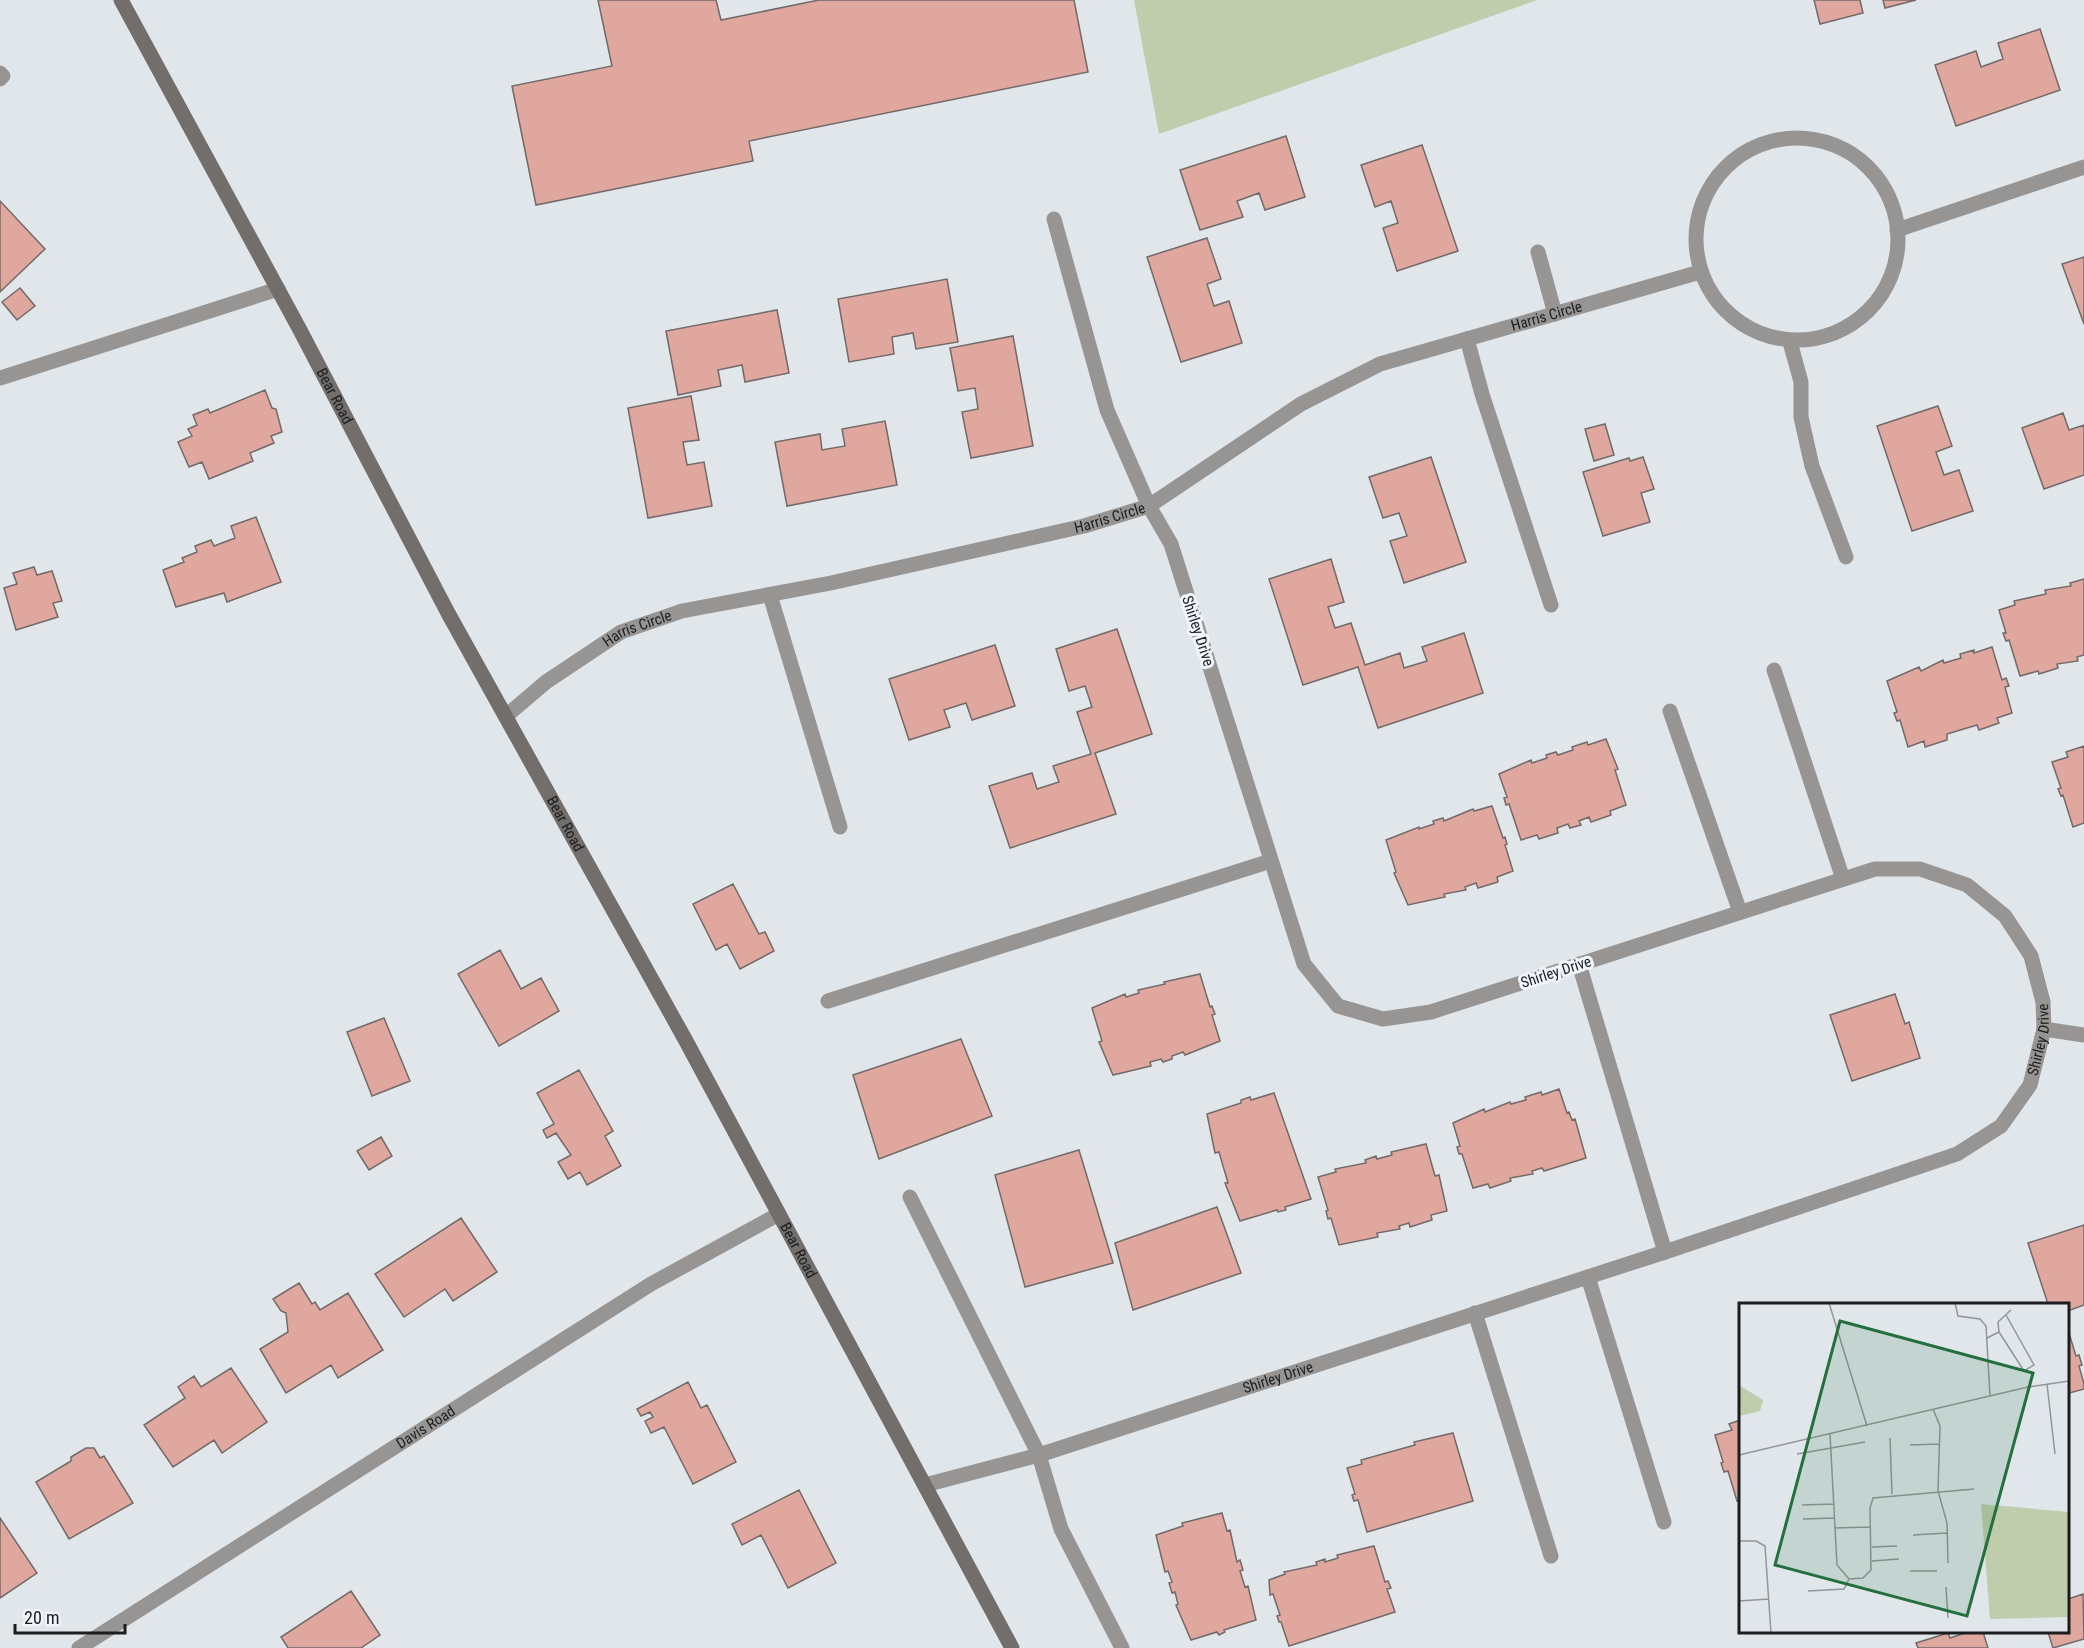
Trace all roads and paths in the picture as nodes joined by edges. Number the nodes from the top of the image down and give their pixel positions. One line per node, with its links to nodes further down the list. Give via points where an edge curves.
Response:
1 (121, 0): 9 (main road, Bear Road)
2 (0, 73): 3 (street)
3 (0, 79)
4 (2084, 167): 6 (street)
5 (1054, 219): 14 (street, Shirley Drive, via 1107,410)
6 (1897, 230): 8 (street, via 1894,206 1874,171 1842,147 1803,136 1764,142 1729,162 1705,194 1695,232); 12 (street, via 1899,246 1889,285 1865,316 1830,336)
7 (1538, 252): 10 (street)
8 (1700, 272): 10 (street, Harris Circle); 12 (street, via 1720,307 1752,331)
9 (278, 289): 13 (street); 20 (main road, Bear Road, via 447,613)
10 (1555, 314): 11 (street, Harris Circle)
11 (1467, 339): 14 (street, Harris Circle, via 1380,364 1301,404); 17 (street)
12 (1791, 342): 15 (street, via 1801,382 1801,417 1812,466)
13 (0, 378)
14 (1149, 506): 16 (street, Harris Circle, via 1084,526); 22 (street, Shirley Drive, via 1171,544)
15 (1846, 557)
16 (770, 595): 20 (street, Harris Circle, via 682,611 621,632 546,682); 21 (street)
17 (1551, 605)
18 (1774, 670): 23 (street)
19 (1670, 711): 24 (street)
20 (506, 716): 30 (main road, Bear Road)
21 (840, 827)
22 (1271, 861): 25 (street, Shirley Drive, via 1304,964 1338,1006 1383,1019 1431,1012); 26 (street)
23 (1843, 879): 24 (street, Shirley Drive); 27 (street, Shirley Drive, via 1875,869 1920,869 1967,885 2005,916 2031,956 2043,1002)
24 (1740, 912): 25 (street, Shirley Drive)
25 (1579, 964): 31 (street)
26 (828, 1001)
27 (2044, 1029): 28 (street); 31 (street, Shirley Drive, via 2030,1084 2001,1126 1956,1154)
28 (2084, 1035)
29 (910, 1197): 34 (street)
30 (779, 1214): 35 (main road, Bear Road); 38 (street, Davis Road, via 651,1284)
31 (1665, 1252): 32 (street, Shirley Drive)
32 (1588, 1277): 33 (street, Shirley Drive); 36 (street)
33 (1475, 1313): 34 (street, Shirley Drive); 37 (street)
34 (1039, 1455): 35 (street, Shirley Drive); 40 (street, via 1062,1529)
35 (925, 1485): 39 (main road, Bear Road)
36 (1664, 1522)
37 (1551, 1556)
38 (79, 1648)
39 (1012, 1648)
40 (1122, 1648)

